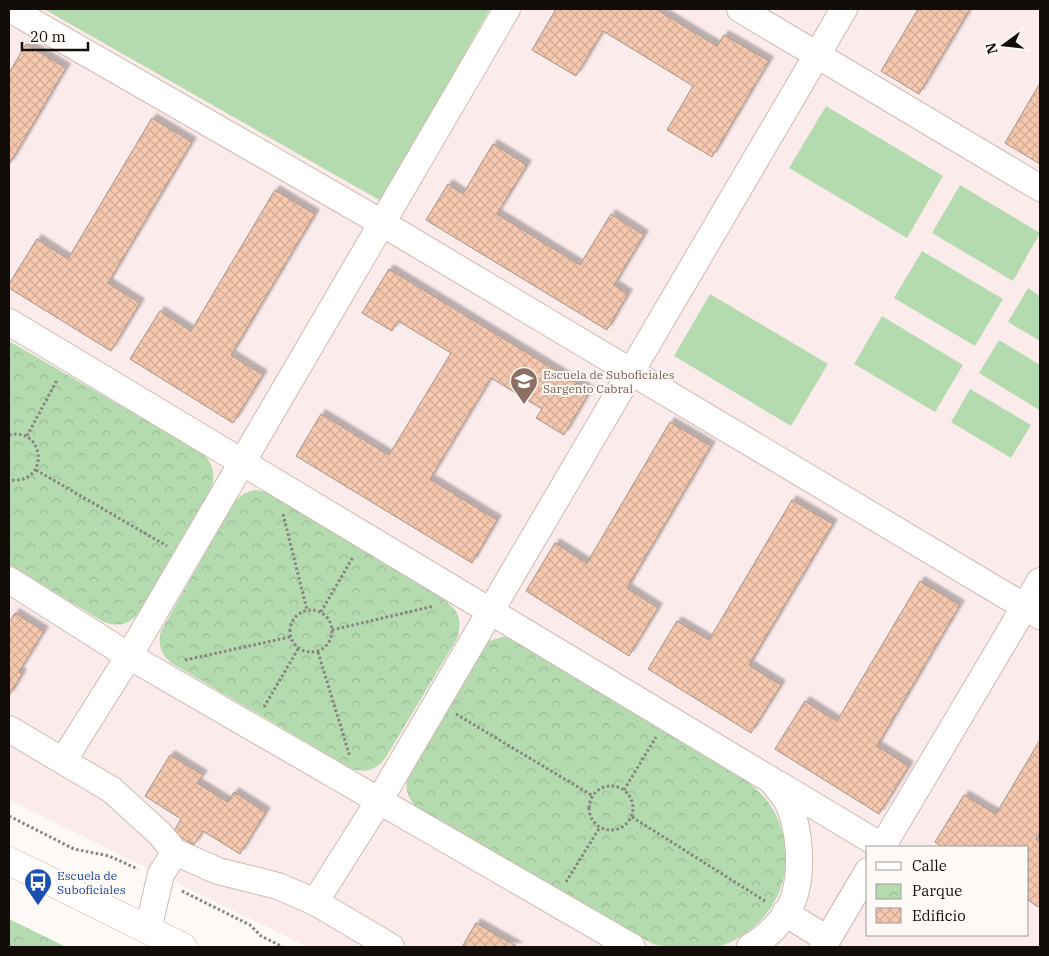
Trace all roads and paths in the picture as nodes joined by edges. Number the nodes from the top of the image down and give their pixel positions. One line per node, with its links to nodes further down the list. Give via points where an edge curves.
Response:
1 (10, 9): 7 (lane)
2 (507, 9): 7 (lane)
3 (740, 9): 5 (lane)
4 (844, 9): 5 (lane)
5 (817, 55): 6 (lane); 10 (lane)
6 (1040, 188)
7 (382, 223): 10 (lane); 13 (lane)
8 (9, 322): 9 (lane)
9 (69, 358): 12 (path); 13 (lane)
10 (630, 372): 23 (lane); 24 (lane)
11 (9, 434): 12 (path)
12 (27, 436): 14 (path, via 39,455)
13 (244, 463): 16 (lane); 18 (lane)
14 (36, 470): 15 (path, via 24,480); 18 (path)
15 (9, 480)
16 (274, 481): 17 (lane); 22 (path)
17 (365, 536): 21 (lane); 25 (path)
18 (187, 558): 30 (lane)
19 (9, 580): 30 (lane)
20 (1040, 581): 24 (lane)
21 (469, 598): 23 (lane); 26 (path)
22 (307, 610): 25 (path); 27 (path, via 300,612 291,623)
23 (490, 611): 31 (lane); 32 (lane)
24 (1033, 611): 43 (lane)
25 (321, 612): 26 (path)
26 (332, 630): 29 (path, via 329,643)
27 (290, 637): 28 (path); 30 (path)
28 (298, 649): 29 (path); 33 (path)
29 (318, 652): 38 (path)
30 (140, 662): 33 (lane); 35 (lane)
31 (436, 703): 38 (lane); 39 (path)
32 (668, 718): 36 (lane); 37 (path)
33 (252, 727): 38 (lane)
34 (9, 729): 35 (lane)
35 (63, 761): 44 (lane, via 112,790)
36 (771, 780): 42 (lane); 49 (lane, via 788,803 798,843 799,872 793,900)
37 (624, 790): 39 (path, via 604,787); 40 (path, via 633,802)
38 (370, 795): 47 (lane); 48 (lane)
39 (593, 796): 41 (path, via 591,816)
40 (632, 817): 41 (path, via 622,828 607,830); 49 (path)
41 (600, 827): 48 (path)
42 (880, 846)
43 (883, 846)
44 (175, 852): 47 (lane, via 218,871 278,886); 50 (lane, via 161,874)
45 (9, 862): 50 (main road)
46 (866, 875): 51 (lane)
47 (315, 902): 53 (lane)
48 (554, 902): 54 (lane)
49 (785, 913): 51 (lane); 55 (lane, via 762,940)
50 (148, 930): 52 (main road)
51 (825, 943)
52 (184, 947)
53 (391, 947)
54 (632, 947)
55 (750, 947)

